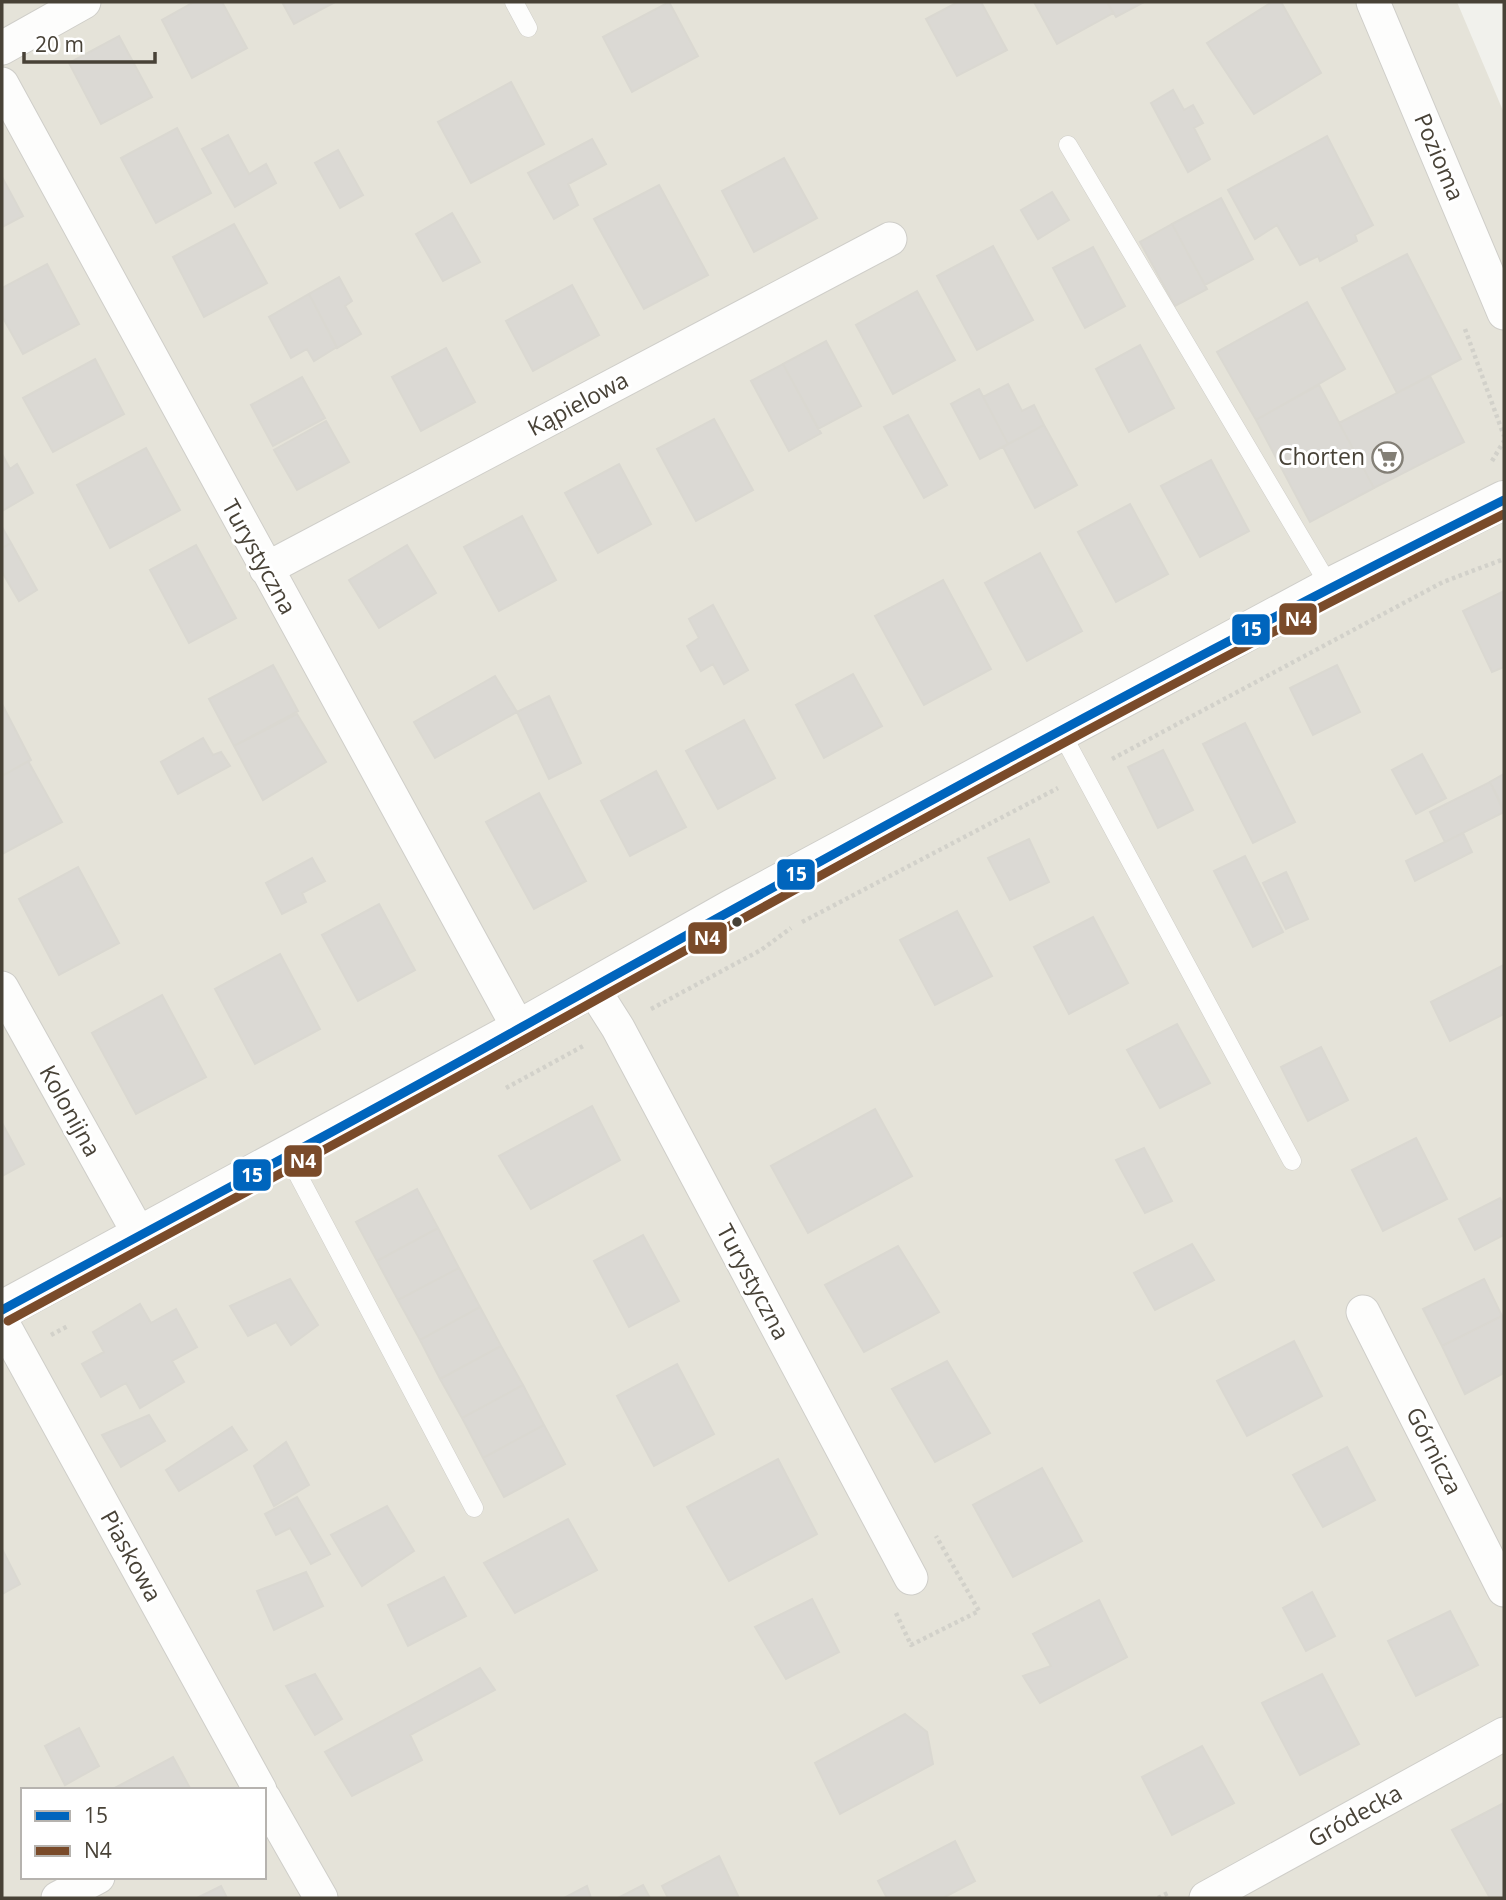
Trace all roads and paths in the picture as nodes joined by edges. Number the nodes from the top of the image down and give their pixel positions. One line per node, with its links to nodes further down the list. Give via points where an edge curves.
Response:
1 (84, 2): 5 (street)
2 (514, 2): 4 (lane)
3 (1373, 2): 9 (street, Pozioma)
4 (528, 28)
5 (2, 48)
6 (2, 84): 14 (street, Turystyczna)
7 (1068, 145): 15 (lane)
8 (890, 239): 14 (street, Kąpielowa)
9 (1504, 313)
10 (1474, 352): 11 (path)
11 (1504, 436)
12 (1504, 500): 15 (street)
13 (1504, 559): 17 (path, via 1443,582)
14 (266, 569): 21 (street, Turystyczna)
15 (1330, 587): 16 (street)
16 (1062, 734): 17 (lane); 18 (street)
17 (1084, 774): 20 (path, via 788,930 761,950); 24 (lane)
18 (592, 987): 20 (street, Turystyczna); 21 (street)
19 (2, 988): 25 (street, Kolonijna)
20 (618, 1028): 22 (path); 32 (street, Turystyczna)
21 (519, 1029): 23 (street)
22 (505, 1088)
23 (287, 1154): 25 (street); 31 (lane)
24 (1292, 1161)
25 (139, 1234): 26 (street)
26 (2, 1310)
27 (1363, 1312): 33 (street, Górnicza)
28 (76, 1321): 30 (path)
29 (2, 1322): 30 (street, Piaskowa)
30 (19, 1354): 35 (street, Piaskowa)
31 (474, 1508)
32 (911, 1578)
33 (1504, 1590)
34 (1504, 1734): 40 (street, Gródecka)
35 (259, 1788)
36 (266, 1802): 39 (street)
37 (94, 1879): 38 (street)
38 (58, 1898)
39 (321, 1898)
40 (1206, 1898)

